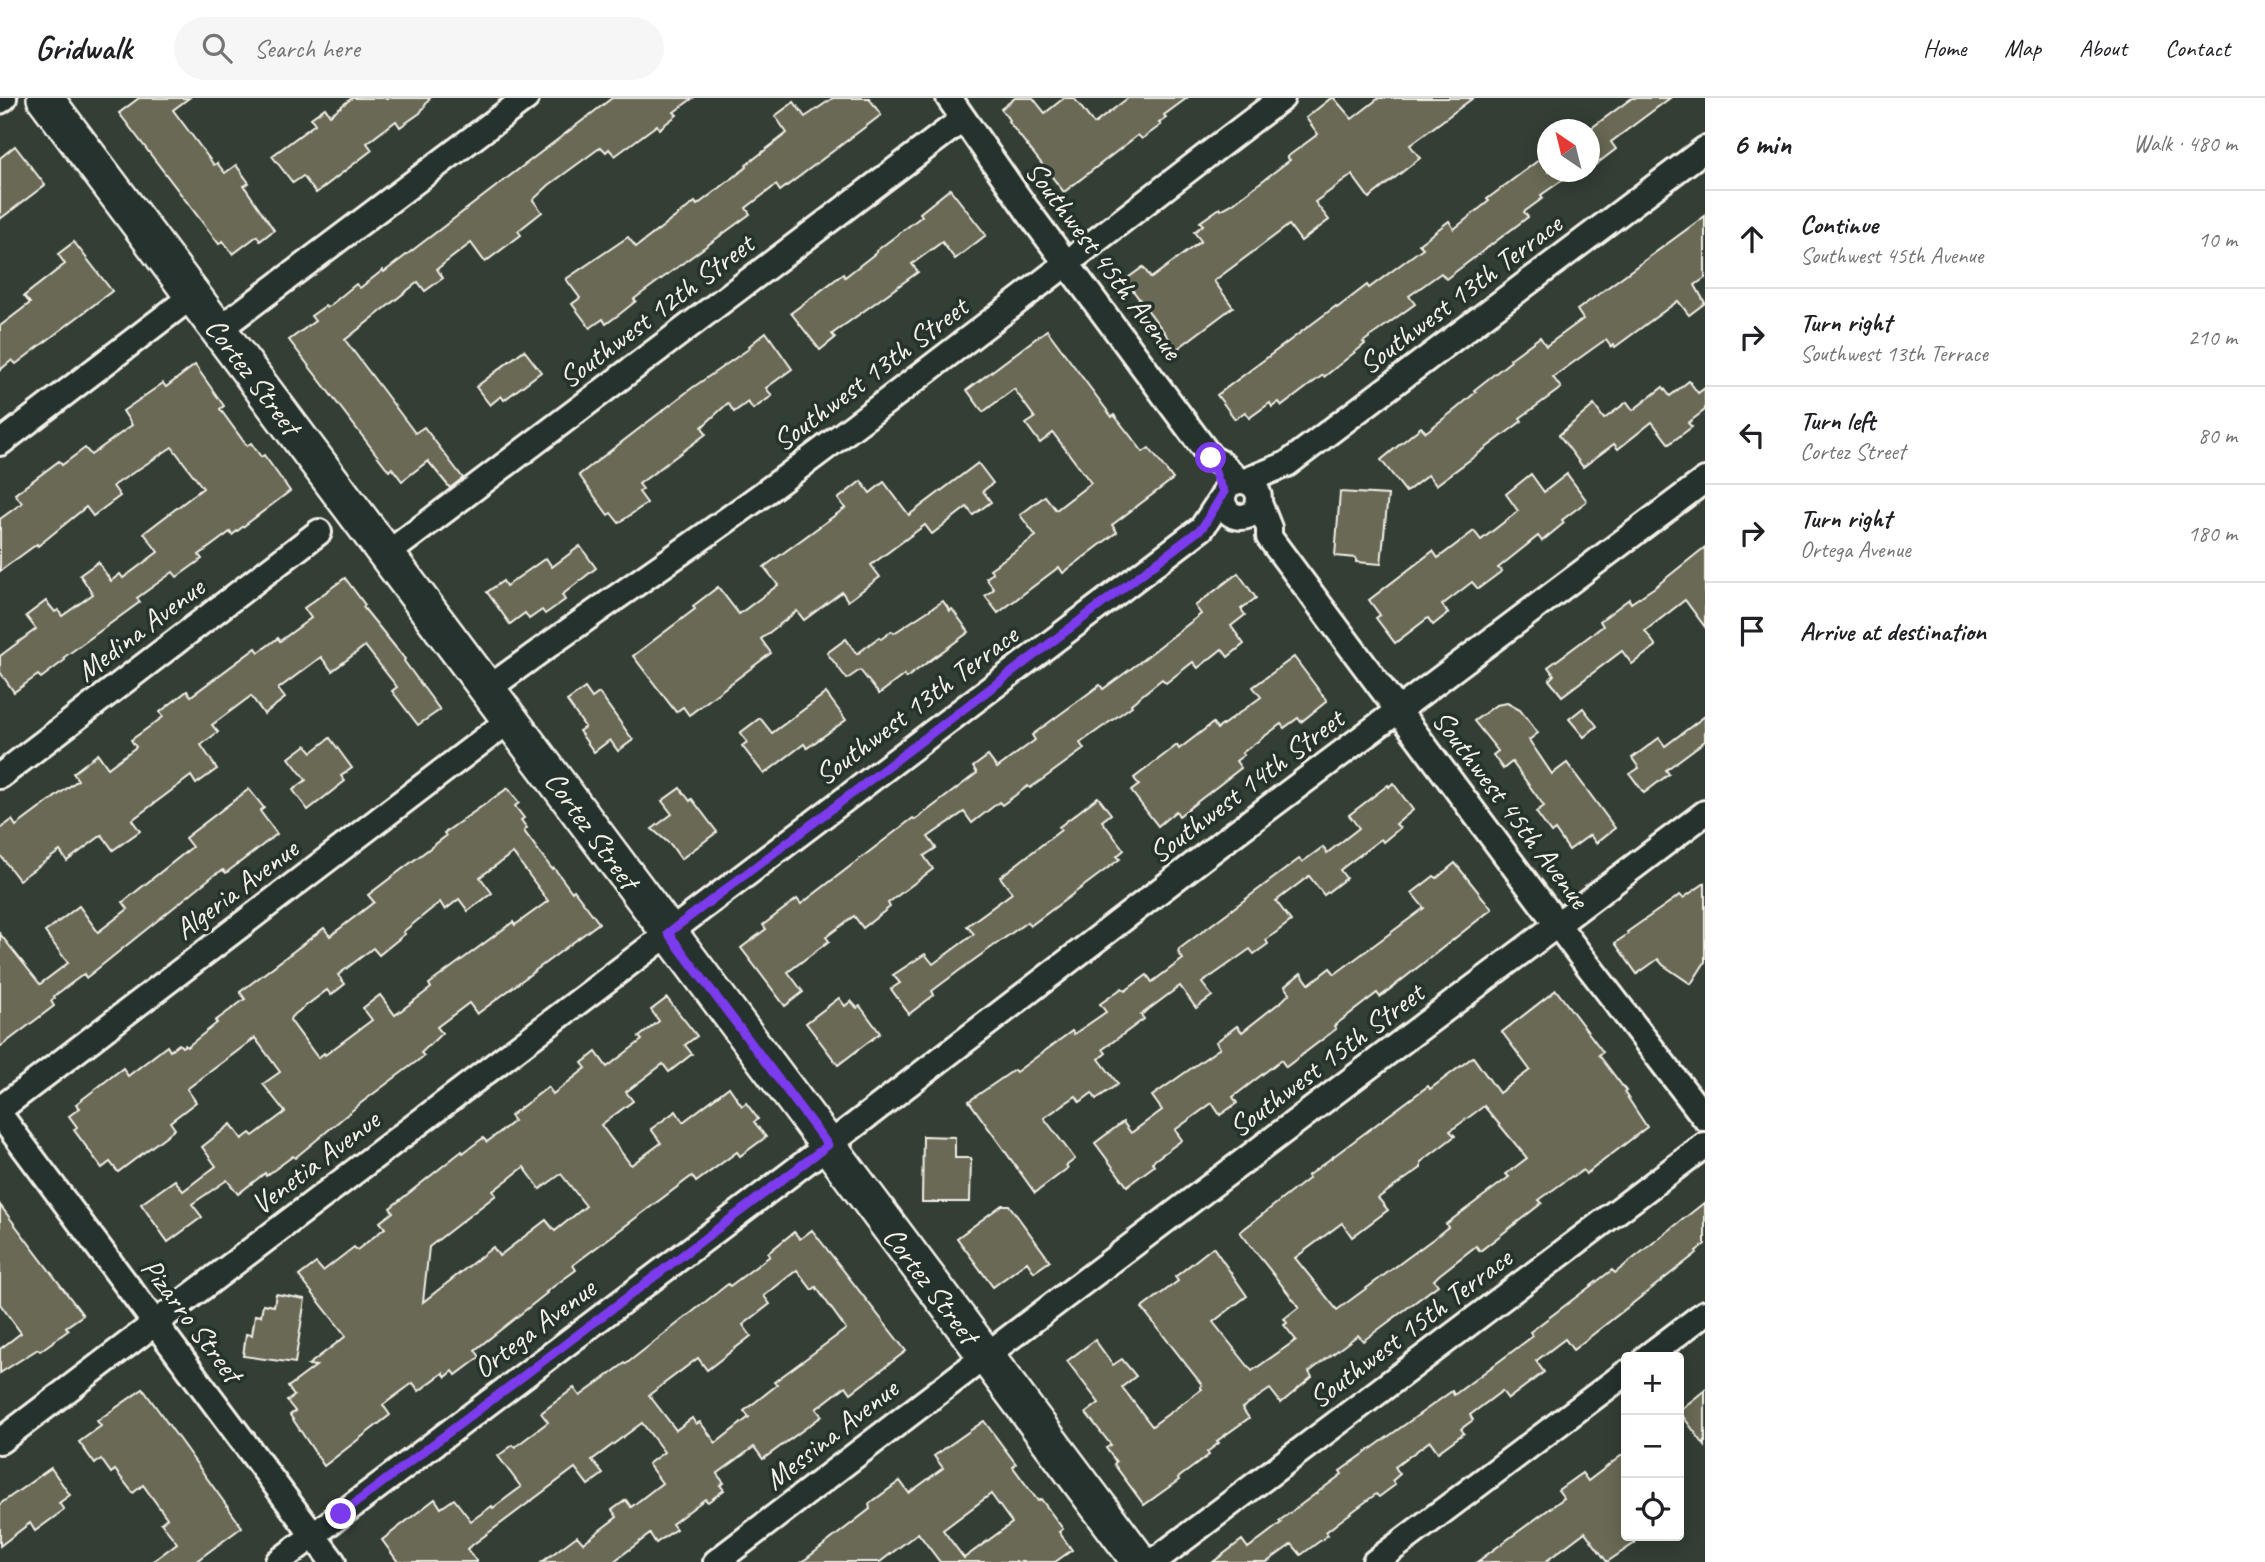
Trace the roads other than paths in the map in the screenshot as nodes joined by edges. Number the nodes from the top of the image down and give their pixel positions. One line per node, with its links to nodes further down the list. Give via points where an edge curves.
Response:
1 (526, 98): 9 (street)
2 (950, 98): 5 (street, Southwest 45th Avenue)
3 (1282, 98): 7 (street, Southwest 13th Street)
4 (51, 100): 8 (street, Cortez Street)
5 (963, 119): 7 (street, Southwest 45th Avenue); 14 (street, Southwest 12th Street)
6 (1705, 149): 12 (street, Southwest 13th Terrace)
7 (1066, 264): 12 (street, Southwest 45th Avenue, via 1211,458 1221,463); 15 (street, Southwest 13th Street, via 785,478)
8 (192, 296): 9 (street, Cortez Street); 10 (street)
9 (218, 330): 14 (street, Cortez Street)
10 (0, 443)
11 (1705, 480): 16 (street, Southwest 14th Street)
12 (1240, 498): 16 (street, Southwest 45th Avenue, via 1269,528 1269,537); 21 (street, Southwest 13th Terrace, via 1213,509 1202,528)
13 (319, 532): 18 (street, Medina Avenue)
14 (387, 554): 15 (street, Cortez Street)
15 (488, 689): 17 (street, Cortez Street)
16 (1398, 710): 20 (street, Southwest 45th Avenue); 25 (street, Southwest 14th Street)
17 (510, 719): 21 (street, Cortez Street); 22 (street, Algeria Avenue)
18 (0, 776)
19 (1705, 813): 20 (street, Southwest 15th Street)
20 (1558, 925): 24 (street, Southwest 45th Avenue); 30 (street, Southwest 15th Street)
21 (668, 933): 25 (street, Cortez Street); 28 (street, Venetia Avenue)
22 (0, 1108)
23 (0, 1115): 28 (street, Pizarro Street)
24 (1705, 1118)
25 (828, 1145): 30 (street, Cortez Street); 33 (street, Ortega Avenue)
26 (1705, 1145): 38 (street, Southwest 15th Terrace)
27 (1705, 1313): 29 (street)
28 (155, 1323): 32 (street, Venetia Avenue); 33 (street, Pizarro Street)
29 (1654, 1352)
30 (984, 1356): 36 (street, Messina Avenue); 37 (street, Cortez Street)
31 (1621, 1377): 39 (street)
32 (0, 1441)
33 (313, 1535): 34 (street, Ortega Avenue); 35 (street, Pizarro Street)
34 (278, 1562)
35 (333, 1562)
36 (716, 1562)
37 (1140, 1562)
38 (1153, 1562)
39 (1375, 1562)

